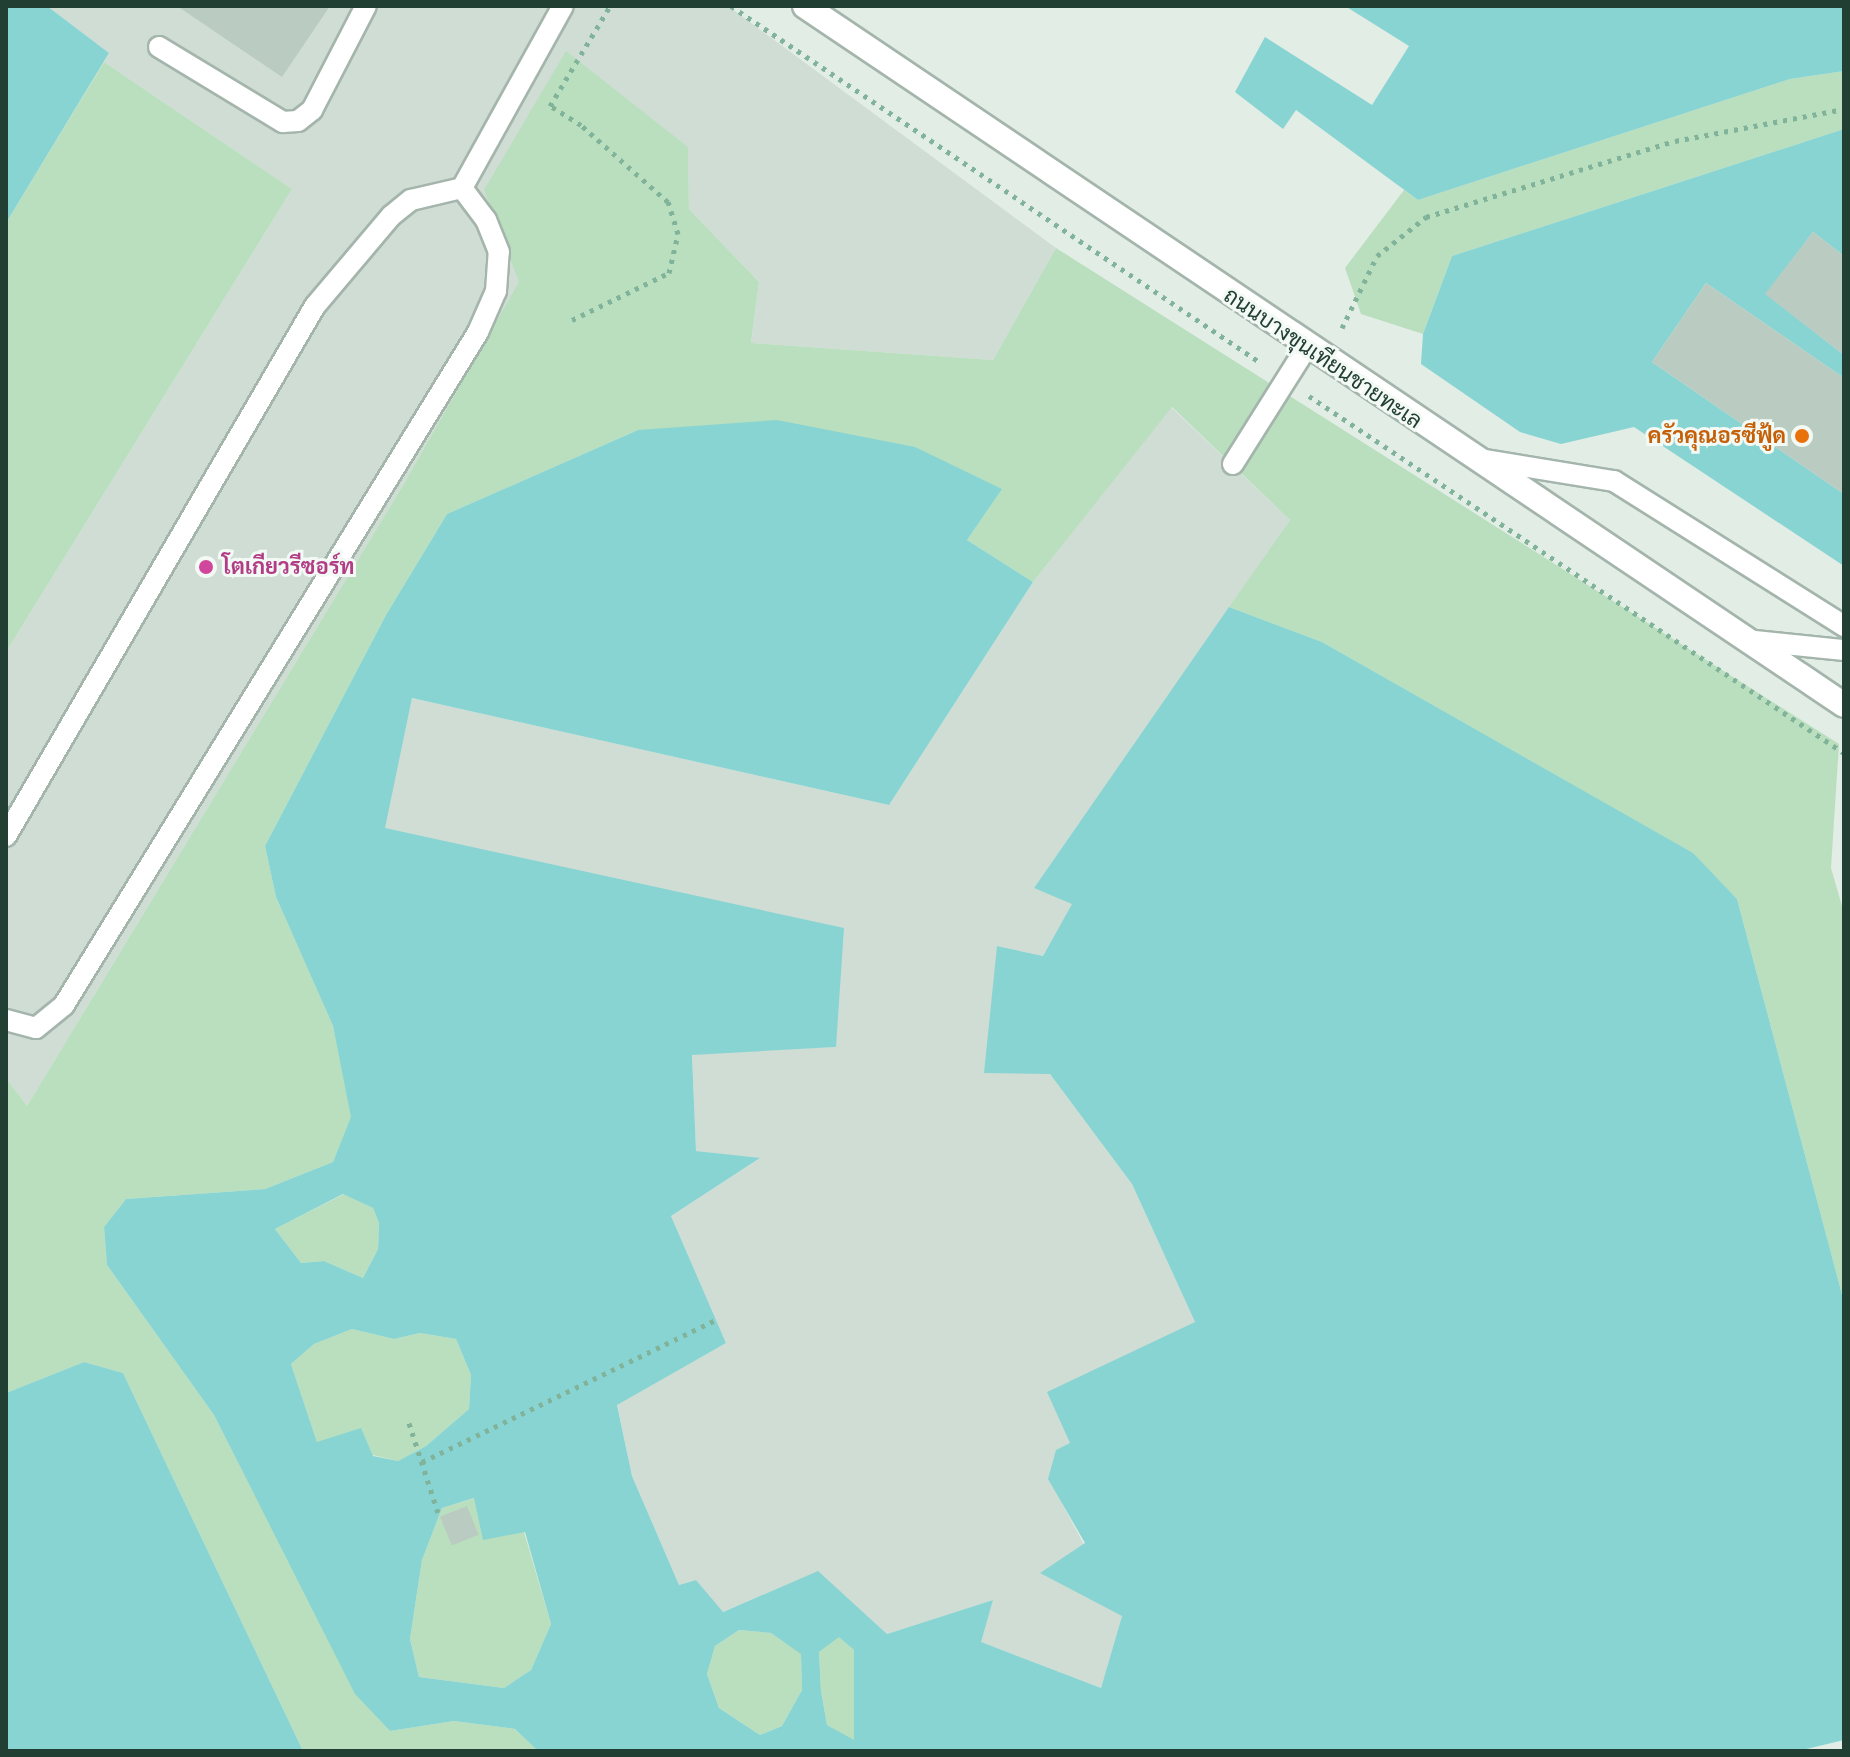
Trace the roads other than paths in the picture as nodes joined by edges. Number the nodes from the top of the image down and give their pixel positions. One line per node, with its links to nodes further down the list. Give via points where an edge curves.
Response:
1 (366, 6): 4 (lane, via 312,110 298,121 283,122)
2 (563, 6): 5 (lane)
3 (805, 6): 6 (main road, ถนนบางขุนเทียนชายทะเล)
4 (159, 47)
5 (462, 188): 13 (lane, via 411,200 391,216 315,306); 14 (lane, via 486,220 499,252 496,291 478,332 64,1005 36,1028)
6 (1317, 354): 7 (main road, ถนนบางขุนเทียนชายทะเล); 8 (lane)
7 (1472, 458): 9 (lane, via 1614,481); 10 (main road, ถนนบางขุนเทียนชายทะเล)
8 (1233, 464)
9 (1844, 626)
10 (1745, 640): 11 (lane); 12 (main road, ถนนบางขุนเทียนชายทะเล)
11 (1844, 650)
12 (1844, 705)
13 (6, 836)
14 (6, 1020)

